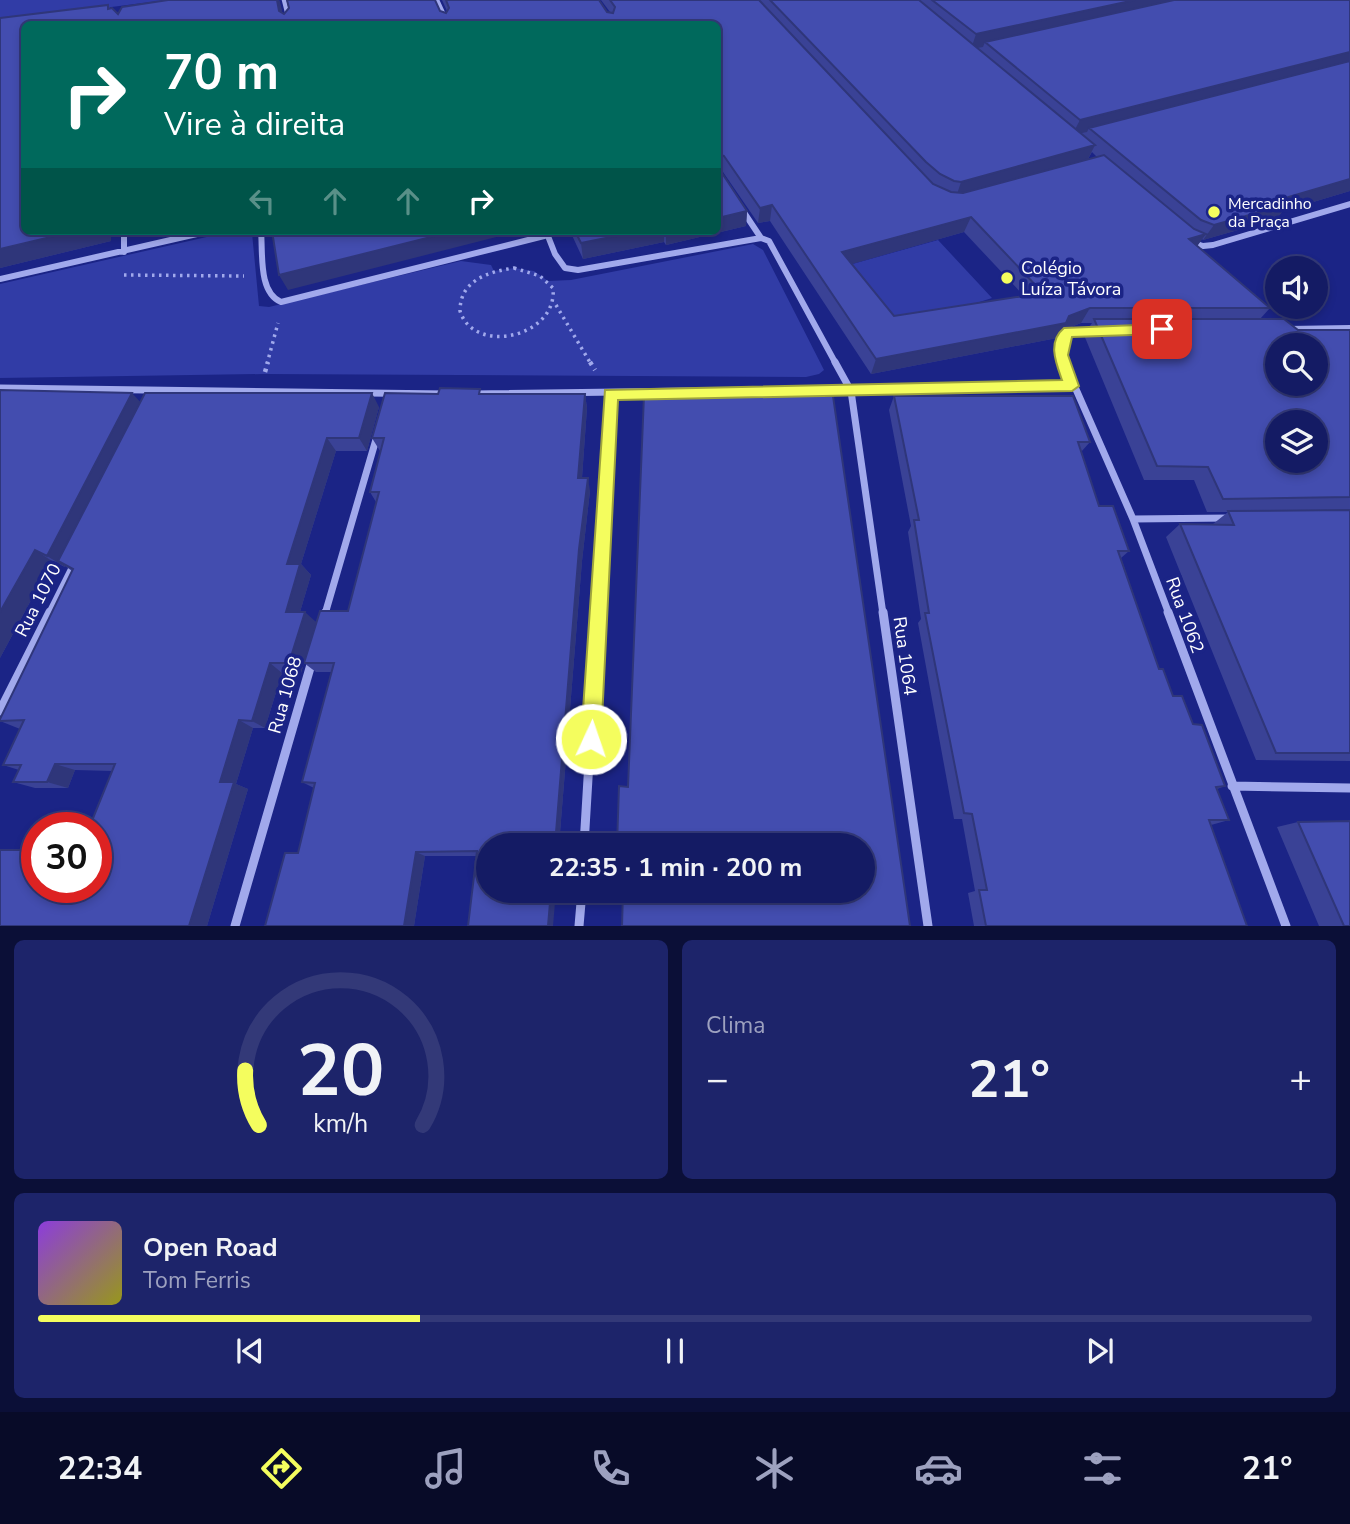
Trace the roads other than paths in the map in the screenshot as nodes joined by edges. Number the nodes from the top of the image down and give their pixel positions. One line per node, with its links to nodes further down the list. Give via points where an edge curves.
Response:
1 (284, 0): 3 (street)
2 (437, 0): 4 (street)
3 (289, 21)
4 (447, 21)
5 (1350, 204): 13 (street, via 1213,244)
6 (739, 207): 12 (street)
7 (124, 235): 14 (street)
8 (194, 235): 14 (street)
9 (261, 235): 10 (street, via 266,286 272,298 281,302)
10 (539, 235)
11 (548, 235): 12 (street, via 565,268 578,270)
12 (761, 238): 22 (street, via 769,241)
13 (1187, 240)
14 (124, 252): 15 (street)
15 (0, 279)
16 (1350, 328): 18 (street)
17 (1108, 329): 19 (street, Rua 1062, via 1081,329 1063,336 1061,355)
18 (1283, 329)
19 (1072, 386): 22 (street); 29 (street, Rua 1062)
20 (0, 388): 21 (street)
21 (160, 390): 23 (street); 25 (street)
22 (851, 391): 24 (street); 40 (street, Rua 1064)
23 (390, 393): 24 (street); 26 (street)
24 (611, 394): 36 (street)
25 (154, 403)
26 (386, 407)
27 (382, 420): 31 (street)
28 (1241, 517): 29 (street)
29 (1133, 519): 34 (street, Rua 1062)
30 (80, 551): 33 (street, Rua 1070)
31 (320, 633)
32 (316, 646): 38 (street, Rua 1068)
33 (0, 711)
34 (1232, 786): 35 (street); 41 (street, Rua 1062)
35 (1350, 788)
36 (585, 833)
37 (581, 903): 39 (street)
38 (235, 926)
39 (579, 926)
40 (928, 926)
41 (1286, 926)

